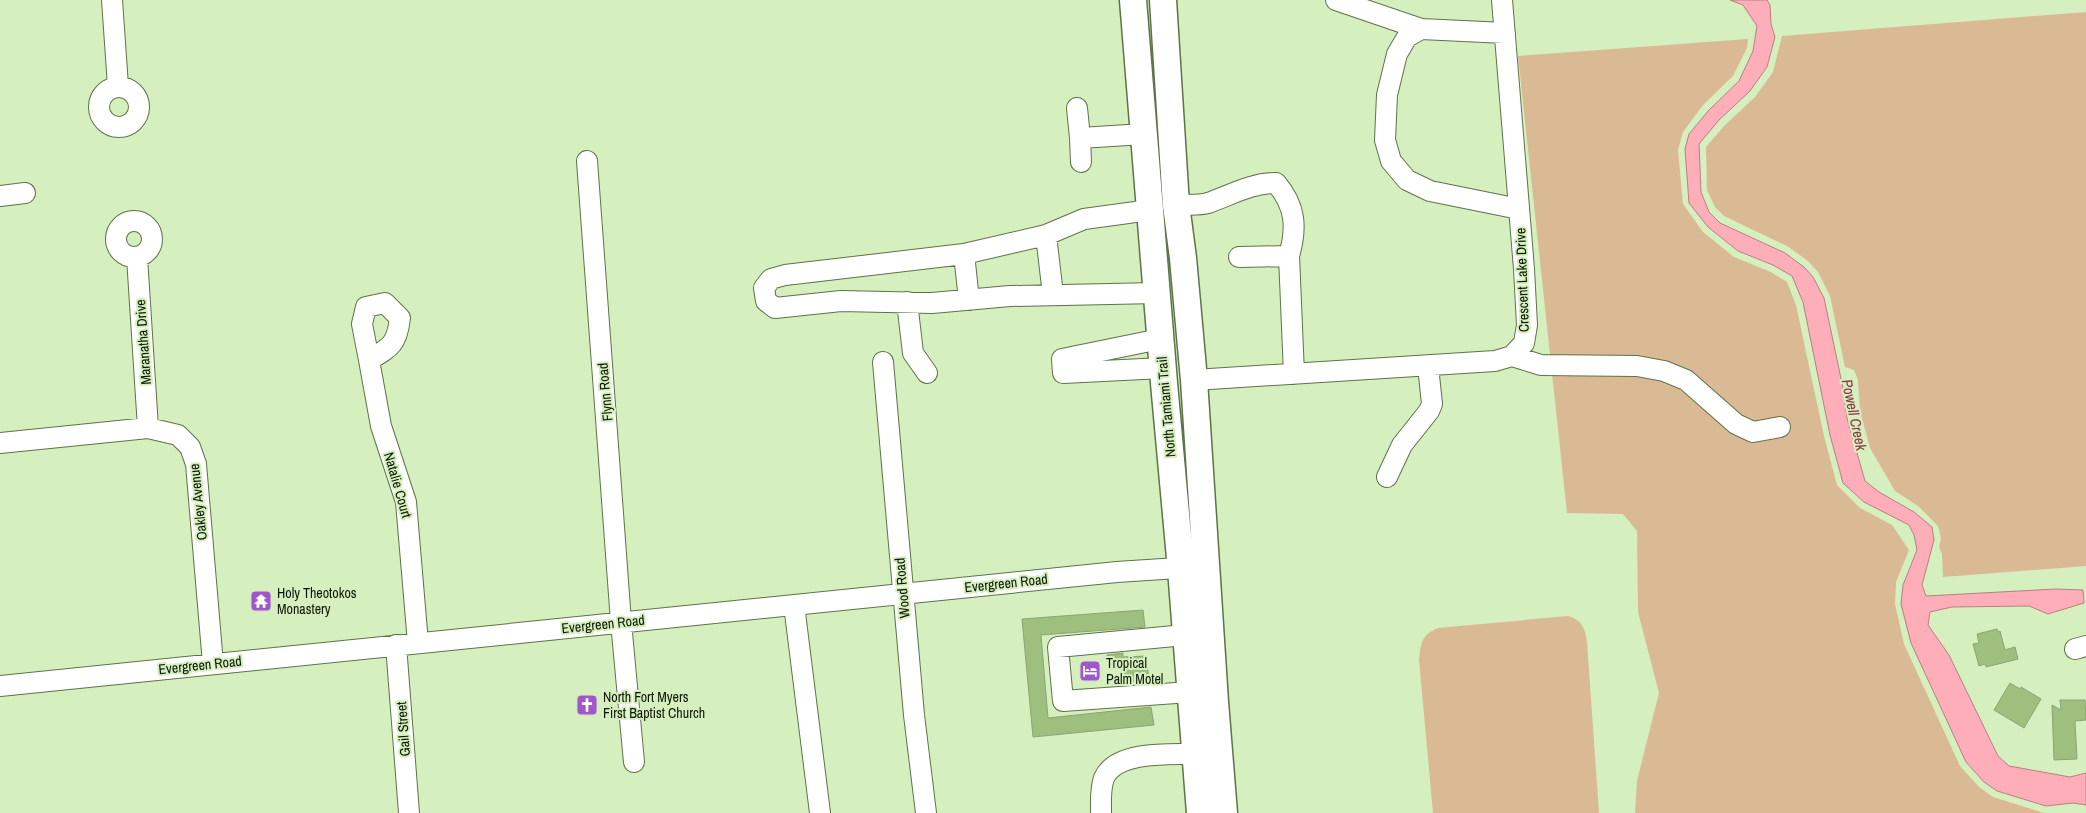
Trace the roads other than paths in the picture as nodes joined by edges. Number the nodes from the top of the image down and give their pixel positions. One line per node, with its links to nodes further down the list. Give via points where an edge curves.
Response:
1 (112, 0): 11 (street)
2 (1133, 0): 10 (main road, North Tamiami Trail)
3 (1145, 0): 9 (main road, via 1150,31)
4 (1163, 0): 9 (main road, North Tamiami Trail)
5 (1336, 0): 7 (street)
6 (1502, 0): 8 (street, Crescent Lake Drive)
7 (1421, 29): 8 (street); 21 (street, via 1407,37 1397,54 1387,94 1385,140 1391,162 1407,180 1430,191)
8 (1505, 33): 21 (street, Crescent Lake Drive)
9 (1166, 50): 13 (main road, North Tamiami Trail)
10 (1138, 64): 13 (main road, via 1148,70 1155,81 1163,119); 14 (main road, North Tamiami Trail)
11 (118, 86)
12 (1077, 108): 15 (street)
13 (1173, 133): 20 (main road, North Tamiami Trail)
14 (1144, 134): 15 (street); 22 (main road, North Tamiami Trail)
15 (1080, 138): 17 (street)
16 (587, 161): 50 (street, Flynn Road)
17 (1081, 162)
18 (25, 193): 19 (street)
19 (0, 196)
20 (1176, 205): 25 (street, via 1206,203 1263,183 1276,183 1287,196 1294,223); 42 (main road, North Tamiami Trail)
21 (1519, 209): 35 (street, Crescent Lake Drive, via 1527,325 1524,343)
22 (1150, 210): 23 (street, via 1084,218); 29 (main road, North Tamiami Trail)
23 (1046, 235): 24 (street); 30 (street)
24 (964, 254): 28 (street); 31 (street)
25 (1289, 256): 27 (street); 41 (street)
26 (137, 257): 44 (street, Maranatha Drive)
27 (1239, 257)
28 (838, 270): 32 (street); 32 (street, via 785,275 771,279 764,288 766,301 775,308)
29 (1157, 293): 30 (street); 34 (main road, North Tamiami Trail)
30 (1053, 295): 31 (street)
31 (969, 300): 33 (street)
32 (841, 302): 33 (street)
33 (907, 302): 40 (street, via 913,353)
34 (1160, 339): 39 (main road, North Tamiami Trail); 39 (street, via 1062,359 1063,373)
35 (1512, 356): 38 (street, via 1495,361); 43 (street, via 1541,365 1637,366 1664,370 1686,380 1736,424 1753,432)
36 (368, 360): 52 (street, Natalie Court, via 381,426 406,502)
37 (883, 362): 48 (street, Wood Road)
38 (1428, 366): 41 (street); 46 (street, via 1432,404 1402,445)
39 (1162, 368): 47 (main road, North Tamiami Trail)
40 (926, 373)
41 (1294, 374): 42 (street)
42 (1194, 380): 47 (main road, North Tamiami Trail)
43 (1780, 427)
44 (148, 428): 45 (street, Oakley Avenue); 54 (street, Oakley Avenue, via 178,435 190,447 196,464)
45 (0, 443)
46 (1387, 477)
47 (1193, 568): 48 (street, Evergreen Road, via 1117,572); 51 (main road, North Tamiami Trail); 64 (main road, North Tamiami Trail)
48 (903, 594): 49 (street, Evergreen Road); 61 (street, Wood Road)
49 (794, 605): 50 (street, Evergreen Road); 60 (street)
50 (621, 622): 52 (street, Evergreen Road); 58 (street, Flynn Road)
51 (1185, 635): 56 (main road, North Tamiami Trail); 56 (street, via 1058,647 1063,700)
52 (418, 643): 53 (street, Evergreen Road)
53 (396, 645): 54 (street, Evergreen Road); 59 (street, Gail Street)
54 (213, 664): 55 (street, Evergreen Road)
55 (0, 686)
56 (1190, 692): 57 (main road, North Tamiami Trail)
57 (1194, 754): 62 (street, via 1149,756 1123,760 1112,766 1100,791); 63 (main road, North Tamiami Trail)
58 (634, 762)
59 (409, 813)
60 (820, 813)
61 (926, 813)
62 (1101, 813)
63 (1200, 813)
64 (1224, 813)

